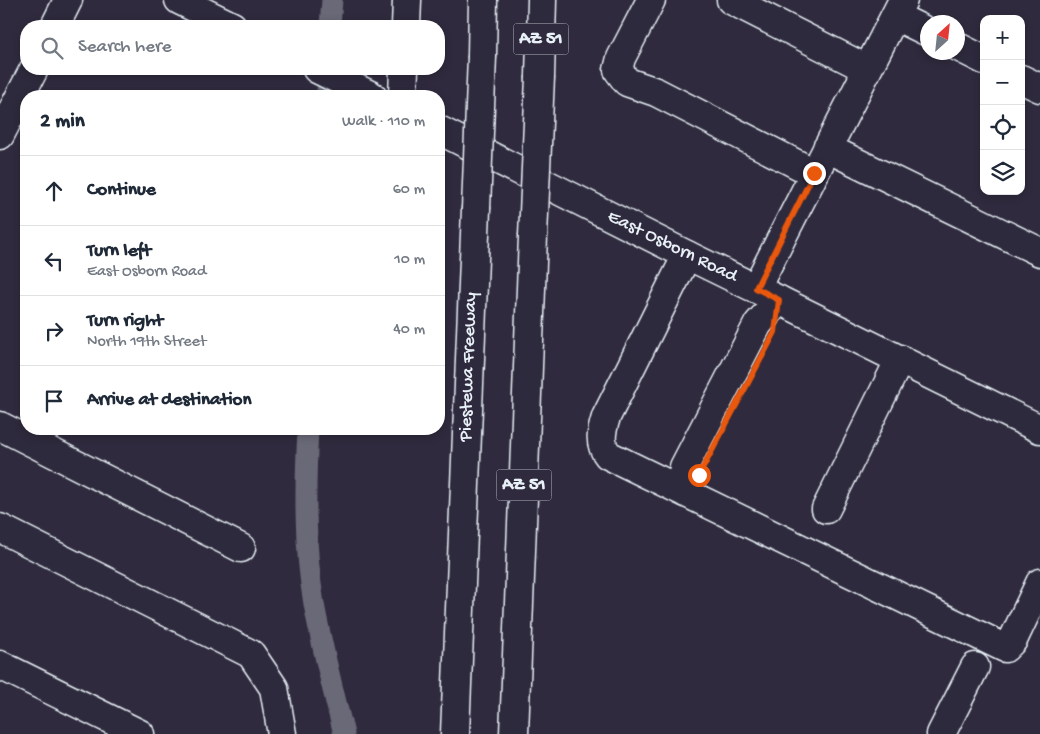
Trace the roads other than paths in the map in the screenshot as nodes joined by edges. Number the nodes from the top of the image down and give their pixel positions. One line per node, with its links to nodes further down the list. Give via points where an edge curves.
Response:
1 (68, 0): 9 (main road)
2 (179, 0): 10 (main road)
3 (407, 0): 11 (main road)
4 (483, 0): 42 (main road, Piestewa Freeway, bridge)
5 (542, 0): 43 (main road, AZ 51, bridge)
6 (651, 0): 28 (main road, via 621,58 618,70 627,82 656,92)
7 (731, 0): 15 (main road)
8 (899, 8): 12 (main road); 15 (main road)
9 (58, 20)
10 (220, 20)
11 (406, 20)
12 (920, 25)
13 (965, 50): 14 (main road)
14 (980, 58)
15 (868, 69): 27 (main road)
16 (31, 75): 21 (main road)
17 (330, 75): 22 (main road)
18 (404, 75): 23 (main road)
19 (1025, 81): 20 (main road)
20 (1040, 88)
21 (23, 90)
22 (361, 90)
23 (403, 90)
24 (20, 96): 26 (main road)
25 (445, 133): 30 (main road, East Osborn Road)
26 (0, 135)
27 (827, 148): 28 (main road); 29 (main road)
28 (814, 173): 31 (main road)
29 (1040, 252)
30 (687, 255): 31 (main road, East Osborn Road); 35 (main road, via 606,416 601,440 608,455)
31 (767, 294): 32 (main road, East Osborn Road); 35 (main road, via 758,324 684,467)
32 (900, 360): 34 (main road, East Osborn Road); 36 (main road)
33 (0, 426): 38 (main road)
34 (1040, 429)
35 (686, 493): 39 (main road, via 1005,648 1013,640)
36 (826, 509)
37 (0, 528): 45 (main road, via 251,654 274,688)
38 (241, 548)
39 (1040, 584)
40 (0, 664): 44 (main road)
41 (975, 667): 48 (main road)
42 (456, 691): 46 (main road); 47 (main road, Piestewa Freeway)
43 (515, 733)
44 (140, 734)
45 (282, 734)
46 (450, 734)
47 (455, 734)
48 (941, 734)

